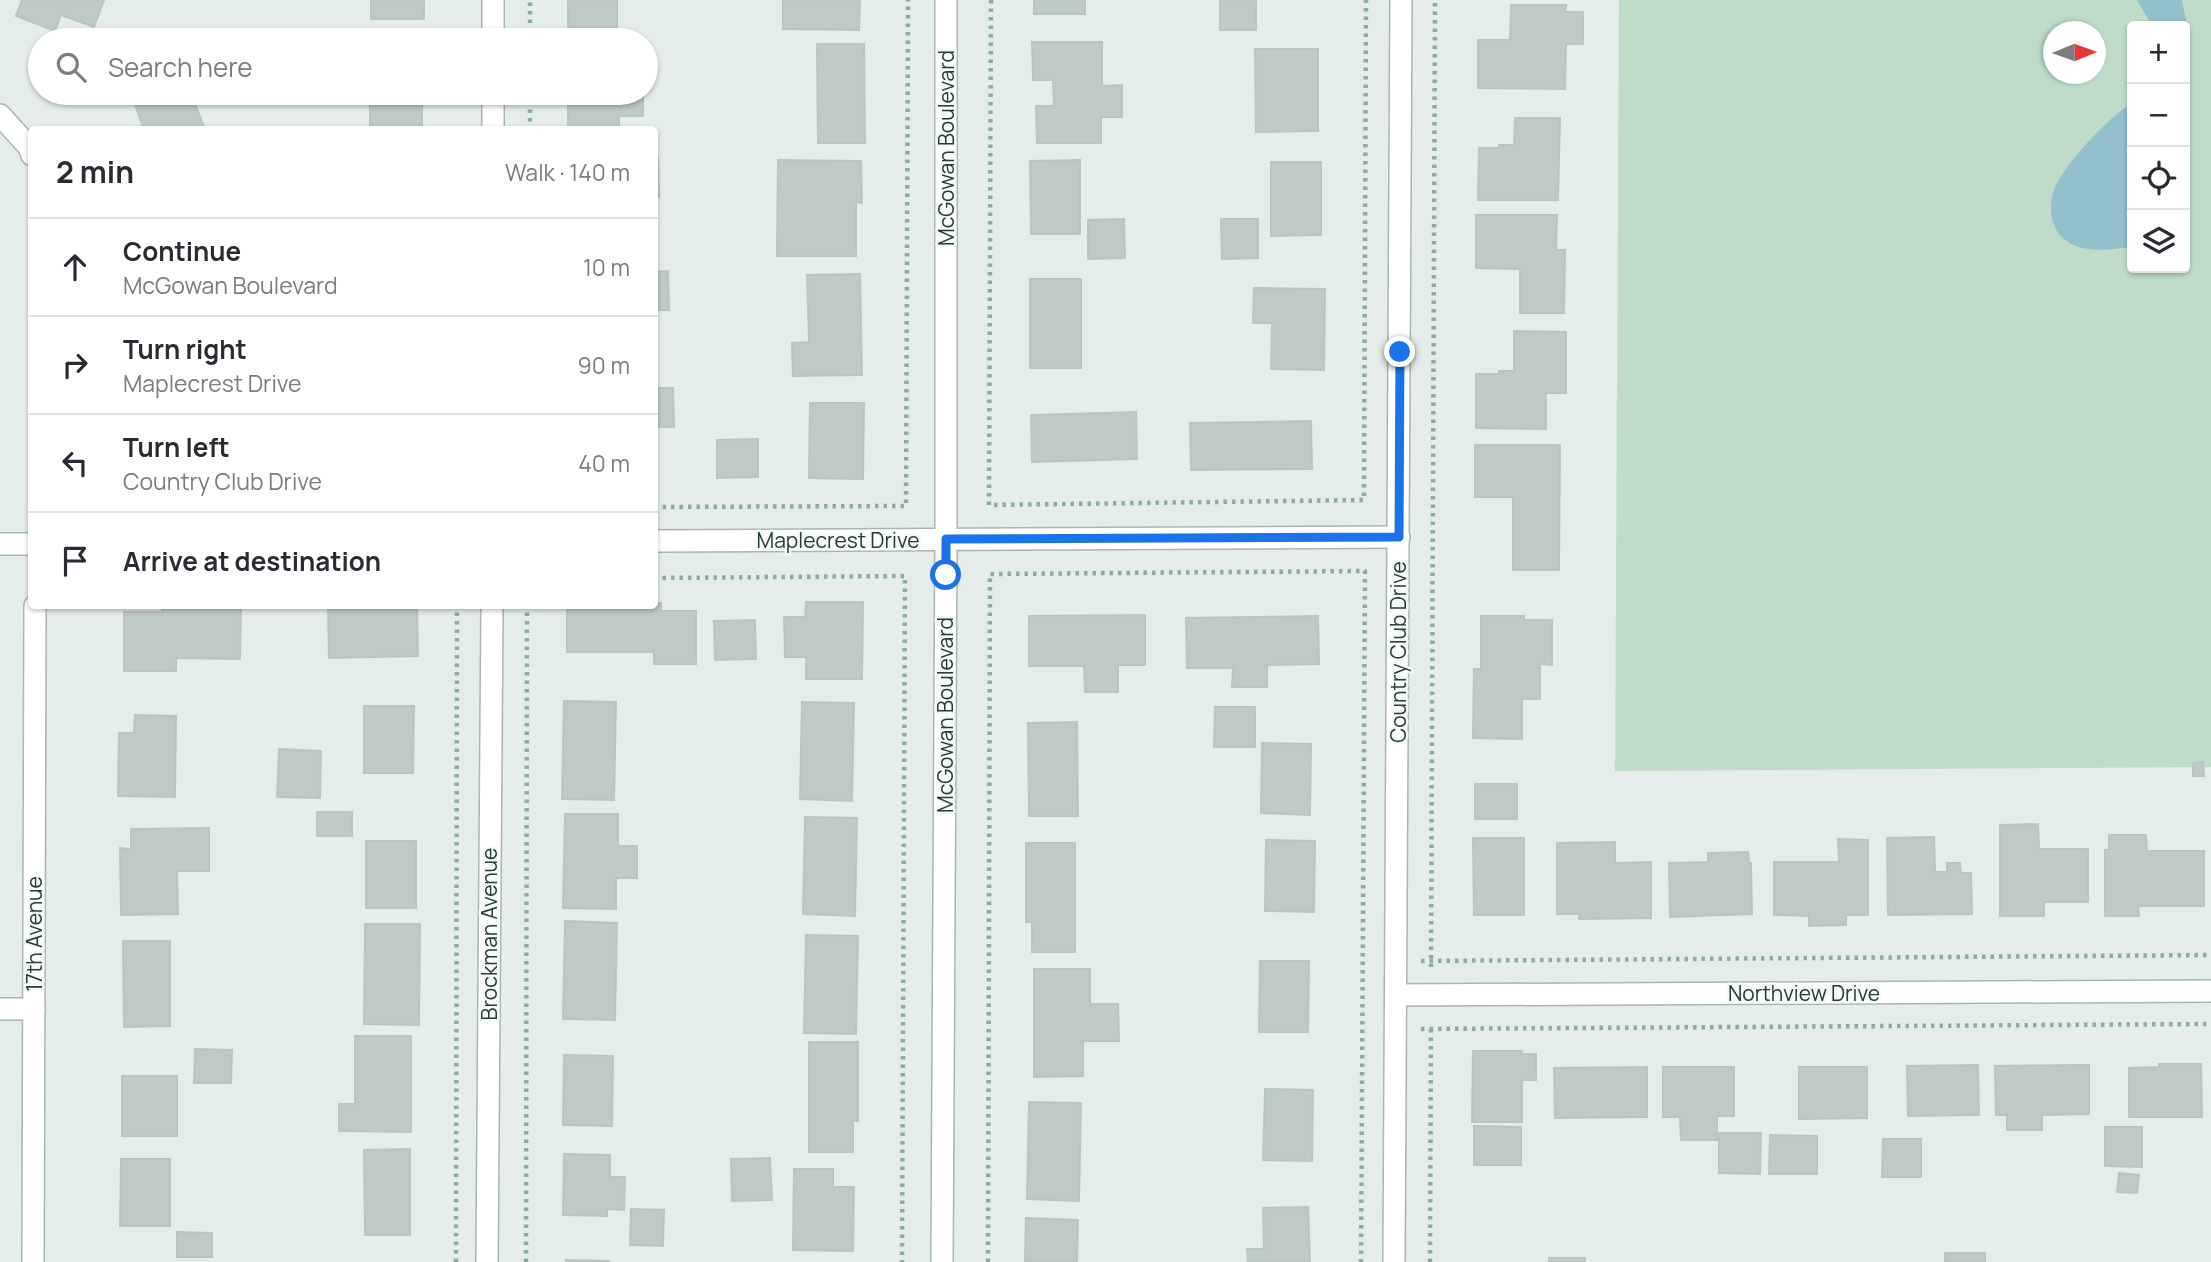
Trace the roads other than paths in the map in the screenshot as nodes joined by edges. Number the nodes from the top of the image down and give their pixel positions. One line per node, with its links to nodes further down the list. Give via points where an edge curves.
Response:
1 (493, 0): 4 (street)
2 (946, 0): 10 (street, McGowan Boulevard)
3 (1401, 0): 9 (street, Country Club Drive)
4 (493, 28)
5 (493, 105): 7 (street)
6 (0, 115): 8 (street)
7 (493, 126)
8 (28, 149)
9 (1399, 537): 10 (street, Maplecrest Drive); 17 (street, Country Club Drive)
10 (946, 539): 11 (street, Maplecrest Drive); 22 (street, McGowan Boulevard)
11 (658, 541)
12 (0, 544): 13 (street)
13 (28, 544)
14 (35, 609): 19 (street, 17th Avenue)
15 (492, 609): 21 (street, Brockman Avenue)
16 (2211, 991): 17 (street, Northview Drive)
17 (1396, 995): 23 (street, Country Club Drive)
18 (0, 1009): 19 (street)
19 (34, 1009): 20 (street, 17th Avenue)
20 (33, 1262)
21 (487, 1262)
22 (942, 1262)
23 (1394, 1262)

